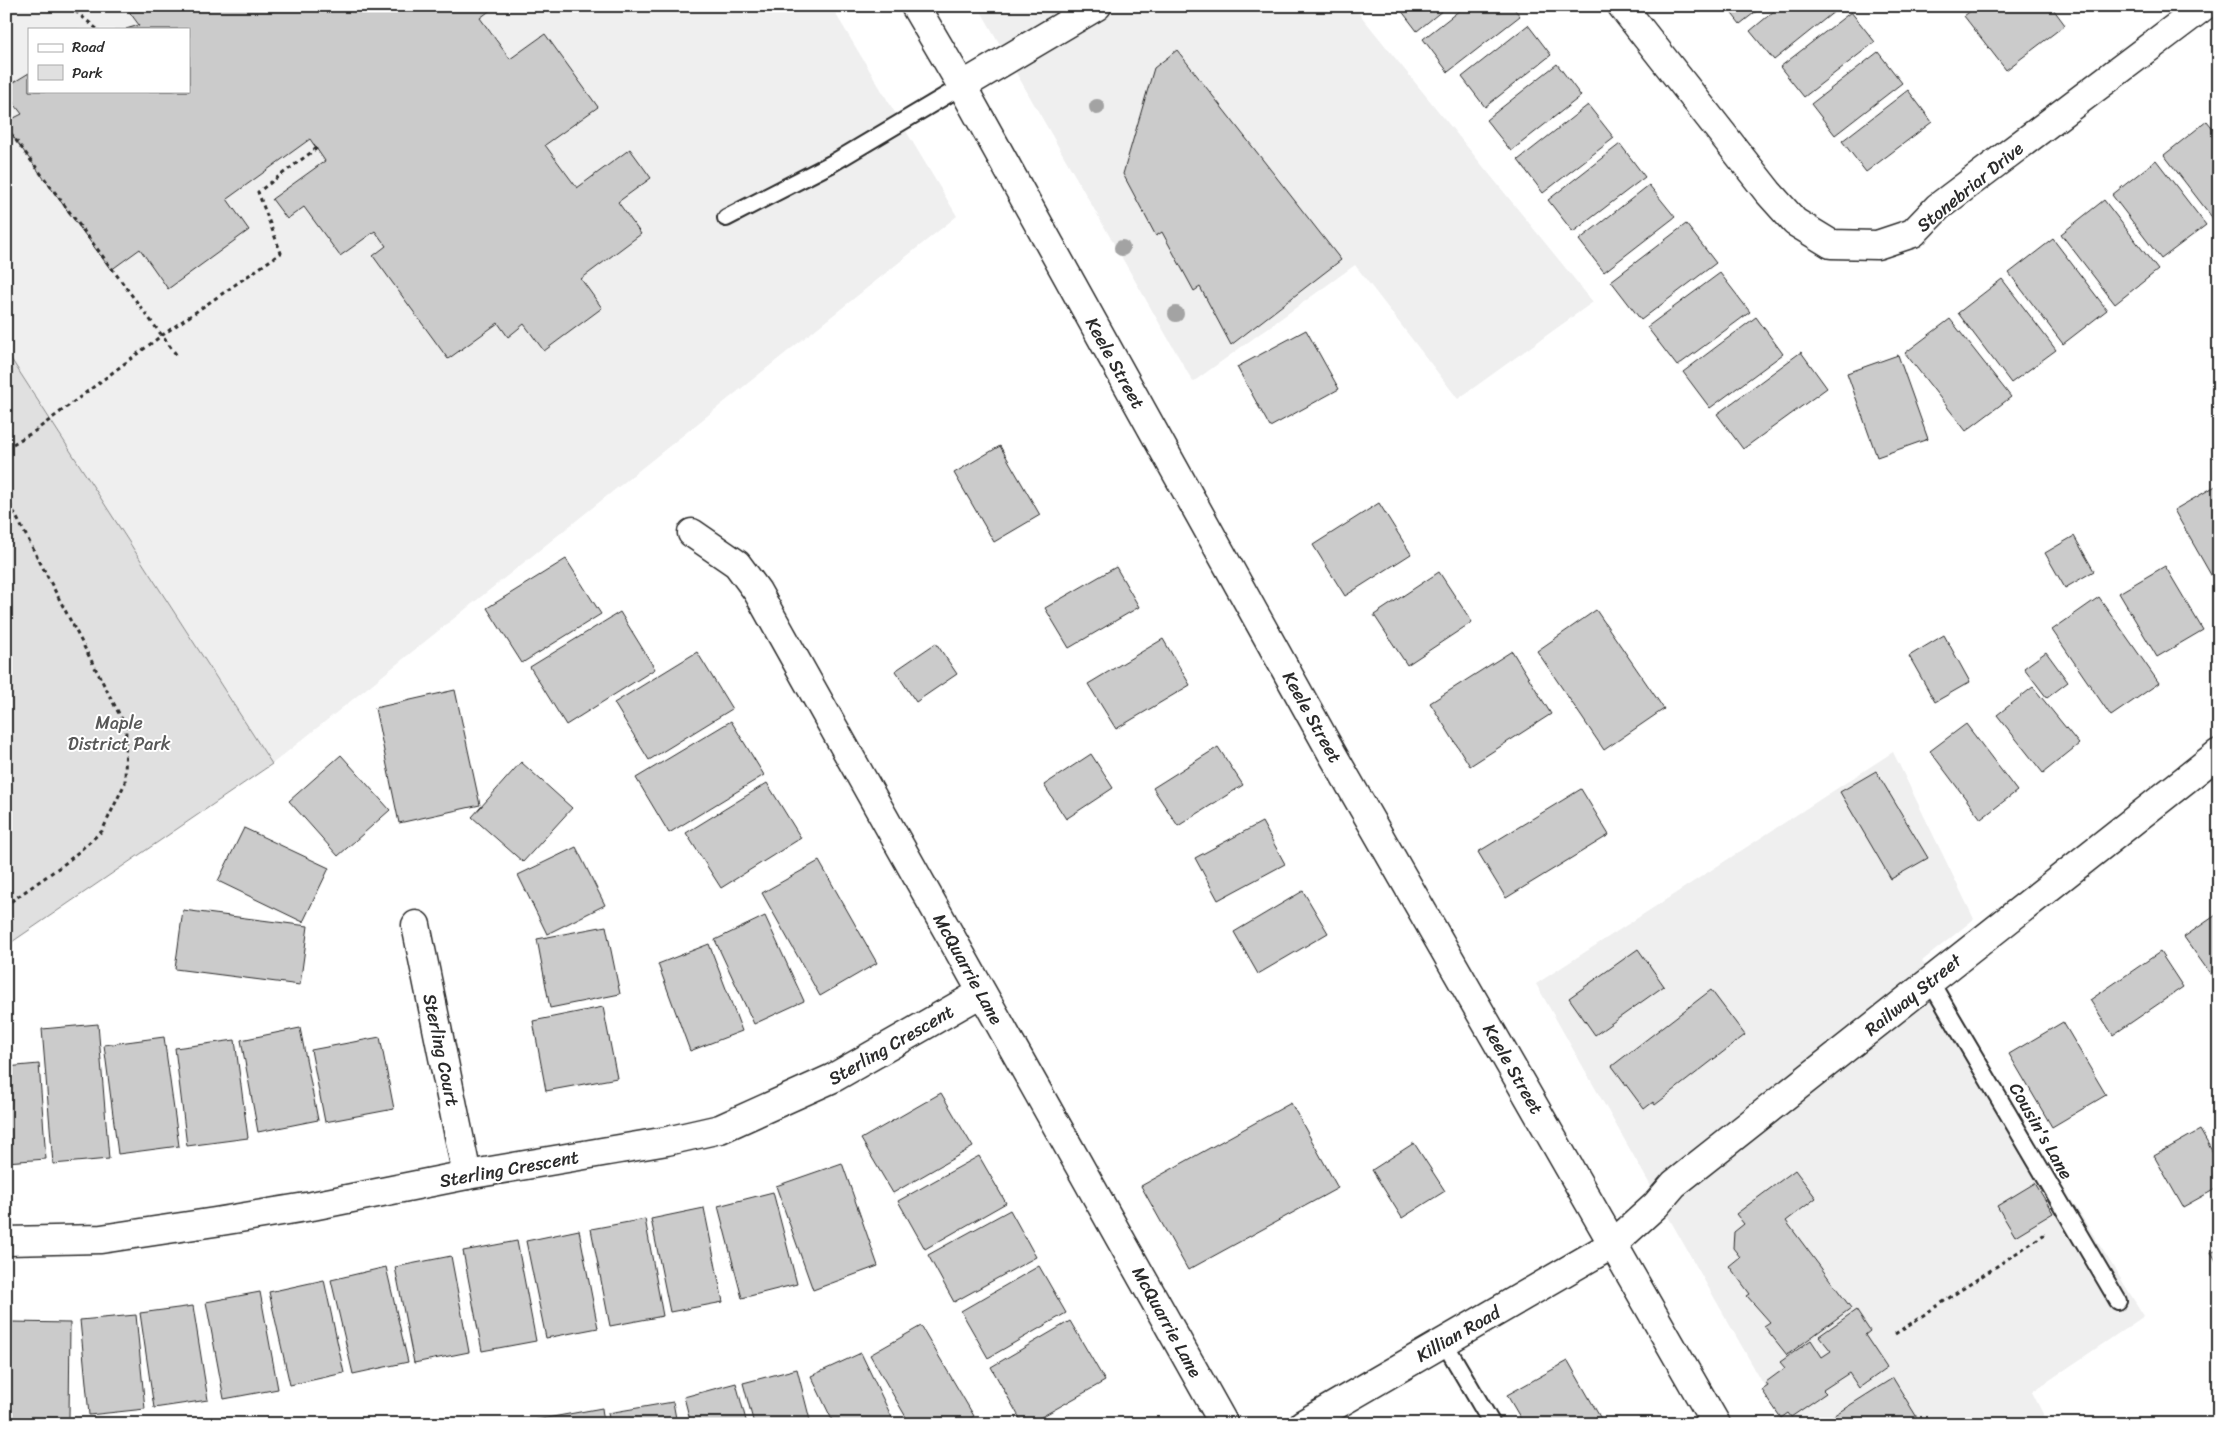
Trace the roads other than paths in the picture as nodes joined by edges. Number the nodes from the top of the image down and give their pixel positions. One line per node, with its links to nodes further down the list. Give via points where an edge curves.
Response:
1 (915, 6): 5 (street, Keele Street)
2 (1097, 6): 5 (street)
3 (1622, 6): 4 (street, Stonebriar Drive, via 1795,222 1831,244 1877,245 1913,233 1938,207)
4 (2190, 10)
5 (962, 86): 6 (lane, via 831,164); 14 (street, Keele Street, via 1334,757)
6 (726, 218)
7 (692, 533): 11 (street, McQuarrie Lane, via 737,564 757,591)
8 (2219, 753): 10 (street, Railway Street)
9 (416, 925): 12 (street, Sterling Court)
10 (1930, 981): 14 (street, Railway Street, via 1674,1184); 15 (lane, Cousin's Lane)
11 (981, 993): 12 (street, Sterling Crescent, via 834,1078 720,1129); 17 (street, McQuarrie Lane)
12 (467, 1176): 13 (street, Sterling Crescent, via 312,1206 101,1239)
13 (6, 1241)
14 (1613, 1244): 16 (street, Killian Road); 20 (street, Keele Street)
15 (2118, 1301)
16 (1444, 1342): 18 (street, Killian Road); 19 (lane)
17 (1224, 1424)
18 (1303, 1424)
19 (1492, 1424)
20 (1716, 1424)

